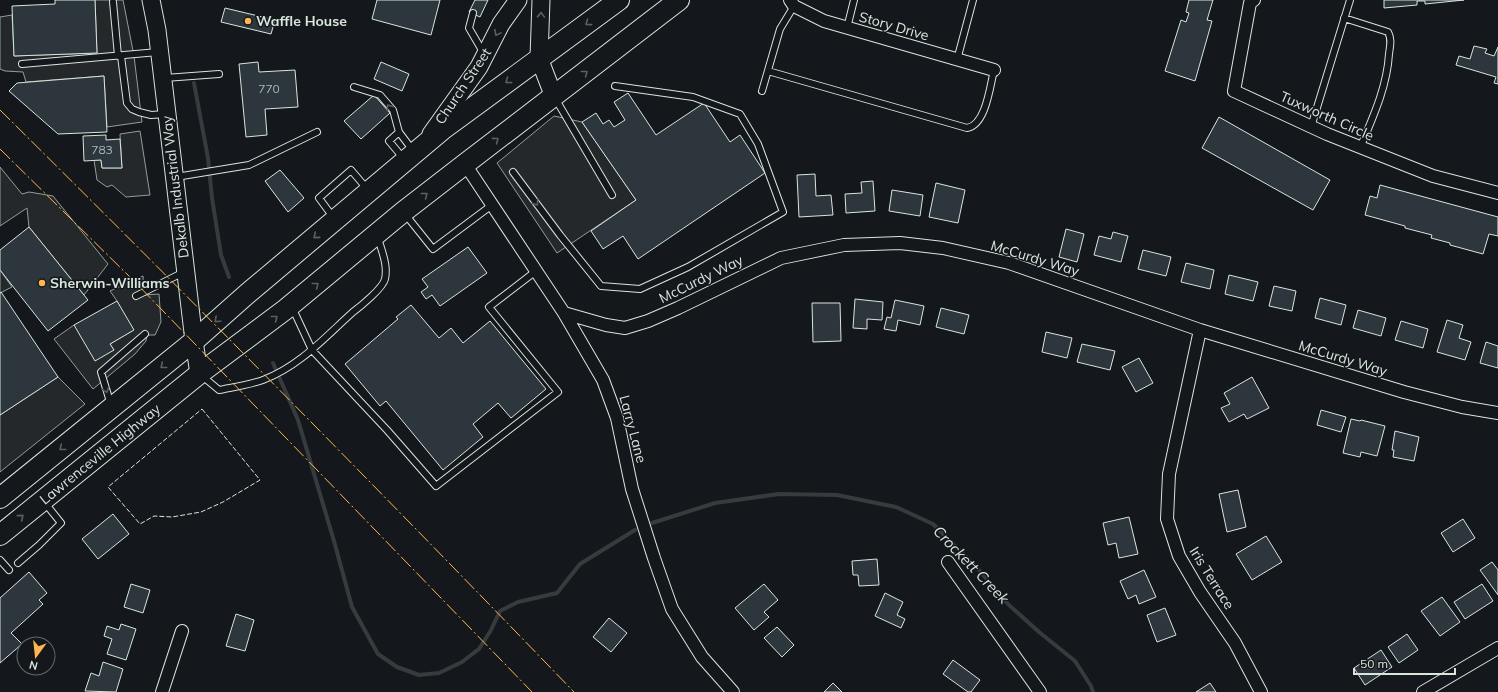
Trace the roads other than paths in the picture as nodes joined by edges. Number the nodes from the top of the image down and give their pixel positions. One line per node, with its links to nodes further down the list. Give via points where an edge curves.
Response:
1 (152, 0): 15 (main road, Dekalb Industrial Way)
2 (518, 0): 16 (main road, Church Street, one-way to 16)
3 (541, 0): 18 (main road, one-way to 3)
4 (620, 0): 18 (highway, Lawrenceville Highway, one-way to 18)
5 (679, 0): 28 (highway, Lawrenceville Highway, one-way to 5)
6 (854, 0): 14 (lane)
7 (974, 0): 19 (lane)
8 (1254, 0): 30 (street, Tuxworth Circle, via 1250,3 1234,90)
9 (1350, 0): 13 (lane)
10 (113, 2): 17 (lane)
11 (792, 3): 14 (street, Story Drive, via 824,21); 22 (lane, via 780,29)
12 (473, 13): 16 (lane, via 470,28)
13 (1344, 18): 30 (lane); 33 (lane, via 1388,32 1390,39 1384,87)
14 (847, 28): 19 (street, Story Drive)
15 (159, 52): 17 (lane); 24 (main road, Dekalb Industrial Way)
16 (485, 55): 34 (main road, Church Street, via 464,89)
17 (119, 56): 20 (lane); 29 (lane, via 126,103 139,112 151,115)
18 (539, 58): 28 (main road); 34 (highway, Lawrenceville Highway, one-way to 34)
19 (957, 60): 21 (street, Story Drive)
20 (22, 64)
21 (994, 70): 22 (lane, via 982,114 977,124 967,128)
22 (768, 71): 27 (lane)
23 (219, 74): 24 (lane)
24 (162, 78): 29 (main road, Dekalb Industrial Way)
25 (615, 86): 36 (lane, one-way to 25, via 601,286 640,288 688,266 783,212 758,144 740,114 693,97)
26 (354, 87): 32 (lane, one-way to 26, via 393,110 380,95)
27 (762, 91)
28 (554, 97): 35 (highway, Lawrenceville Highway, one-way to 28); 40 (lane)
29 (167, 114): 37 (main road, Dekalb Industrial Way)
30 (1310, 127): 33 (street, Tuxworth Circle)
31 (317, 132): 37 (lane, via 249,165)
32 (399, 132): 34 (lane); 34 (lane, via 389,141)
33 (1360, 148): 39 (street, Tuxworth Circle, via 1433,176)
34 (413, 154): 38 (highway, Lawrenceville Highway)
35 (465, 164): 41 (street, Larry Lane); 42 (highway, Lawrenceville Highway, one-way to 35)
36 (513, 172)
37 (174, 177): 46 (main road, Dekalb Industrial Way)
38 (369, 191): 43 (highway, Lawrenceville Highway); 43 (lane, via 350,170 319,198)
39 (1498, 193)
40 (612, 195)
41 (492, 205): 42 (lane, via 432,249); 45 (street, Larry Lane)
42 (404, 212): 44 (highway, Lawrenceville Highway)
43 (335, 220): 52 (highway, Lawrenceville Highway, one-way to 52)
44 (377, 234): 48 (highway, Lawrenceville Highway, one-way to 44); 53 (lane, via 386,264 384,281 371,297)
45 (536, 271): 49 (street, Larry Lane); 53 (lane, via 489,307 558,392 436,486)
46 (186, 272): 47 (lane); 52 (main road, Dekalb Industrial Way)
47 (136, 296)
48 (291, 305): 53 (lane); 54 (highway, Lawrenceville Highway, one-way to 48)
49 (564, 313): 50 (street, McCurdy Way, via 625,328 666,313 781,258 844,245 900,243 943,248 1010,263); 67 (street, Larry Lane, via 603,380 617,418 632,489 672,609 702,657)
50 (1200, 330): 56 (street, McCurdy Way, via 1404,392); 69 (street, Iris Terrace, via 1169,474 1167,519 1179,556 1200,592 1236,643)
51 (145, 334): 55 (lane, one-way to 55, via 101,372)
52 (194, 341): 54 (main road, Dekalb Industrial Way); 55 (highway, Lawrenceville Highway, one-way to 55)
53 (312, 350): 54 (lane, via 290,366 264,379 239,386 219,390)
54 (199, 374): 58 (highway, Lawrenceville Highway)
55 (112, 407): 57 (highway, Lawrenceville Highway, one-way to 57)
56 (1498, 413)
57 (0, 498)
58 (43, 500): 59 (highway, Lawrenceville Highway, one-way to 58); 62 (lane, via 61,523)
59 (0, 535)
60 (0, 560): 63 (lane)
61 (948, 562): 68 (street)
62 (18, 563)
63 (9, 570)
64 (182, 631): 66 (street)
65 (1498, 648): 70 (street)
66 (162, 692)
67 (733, 692)
68 (1040, 692)
69 (1261, 692)
70 (1423, 692)

